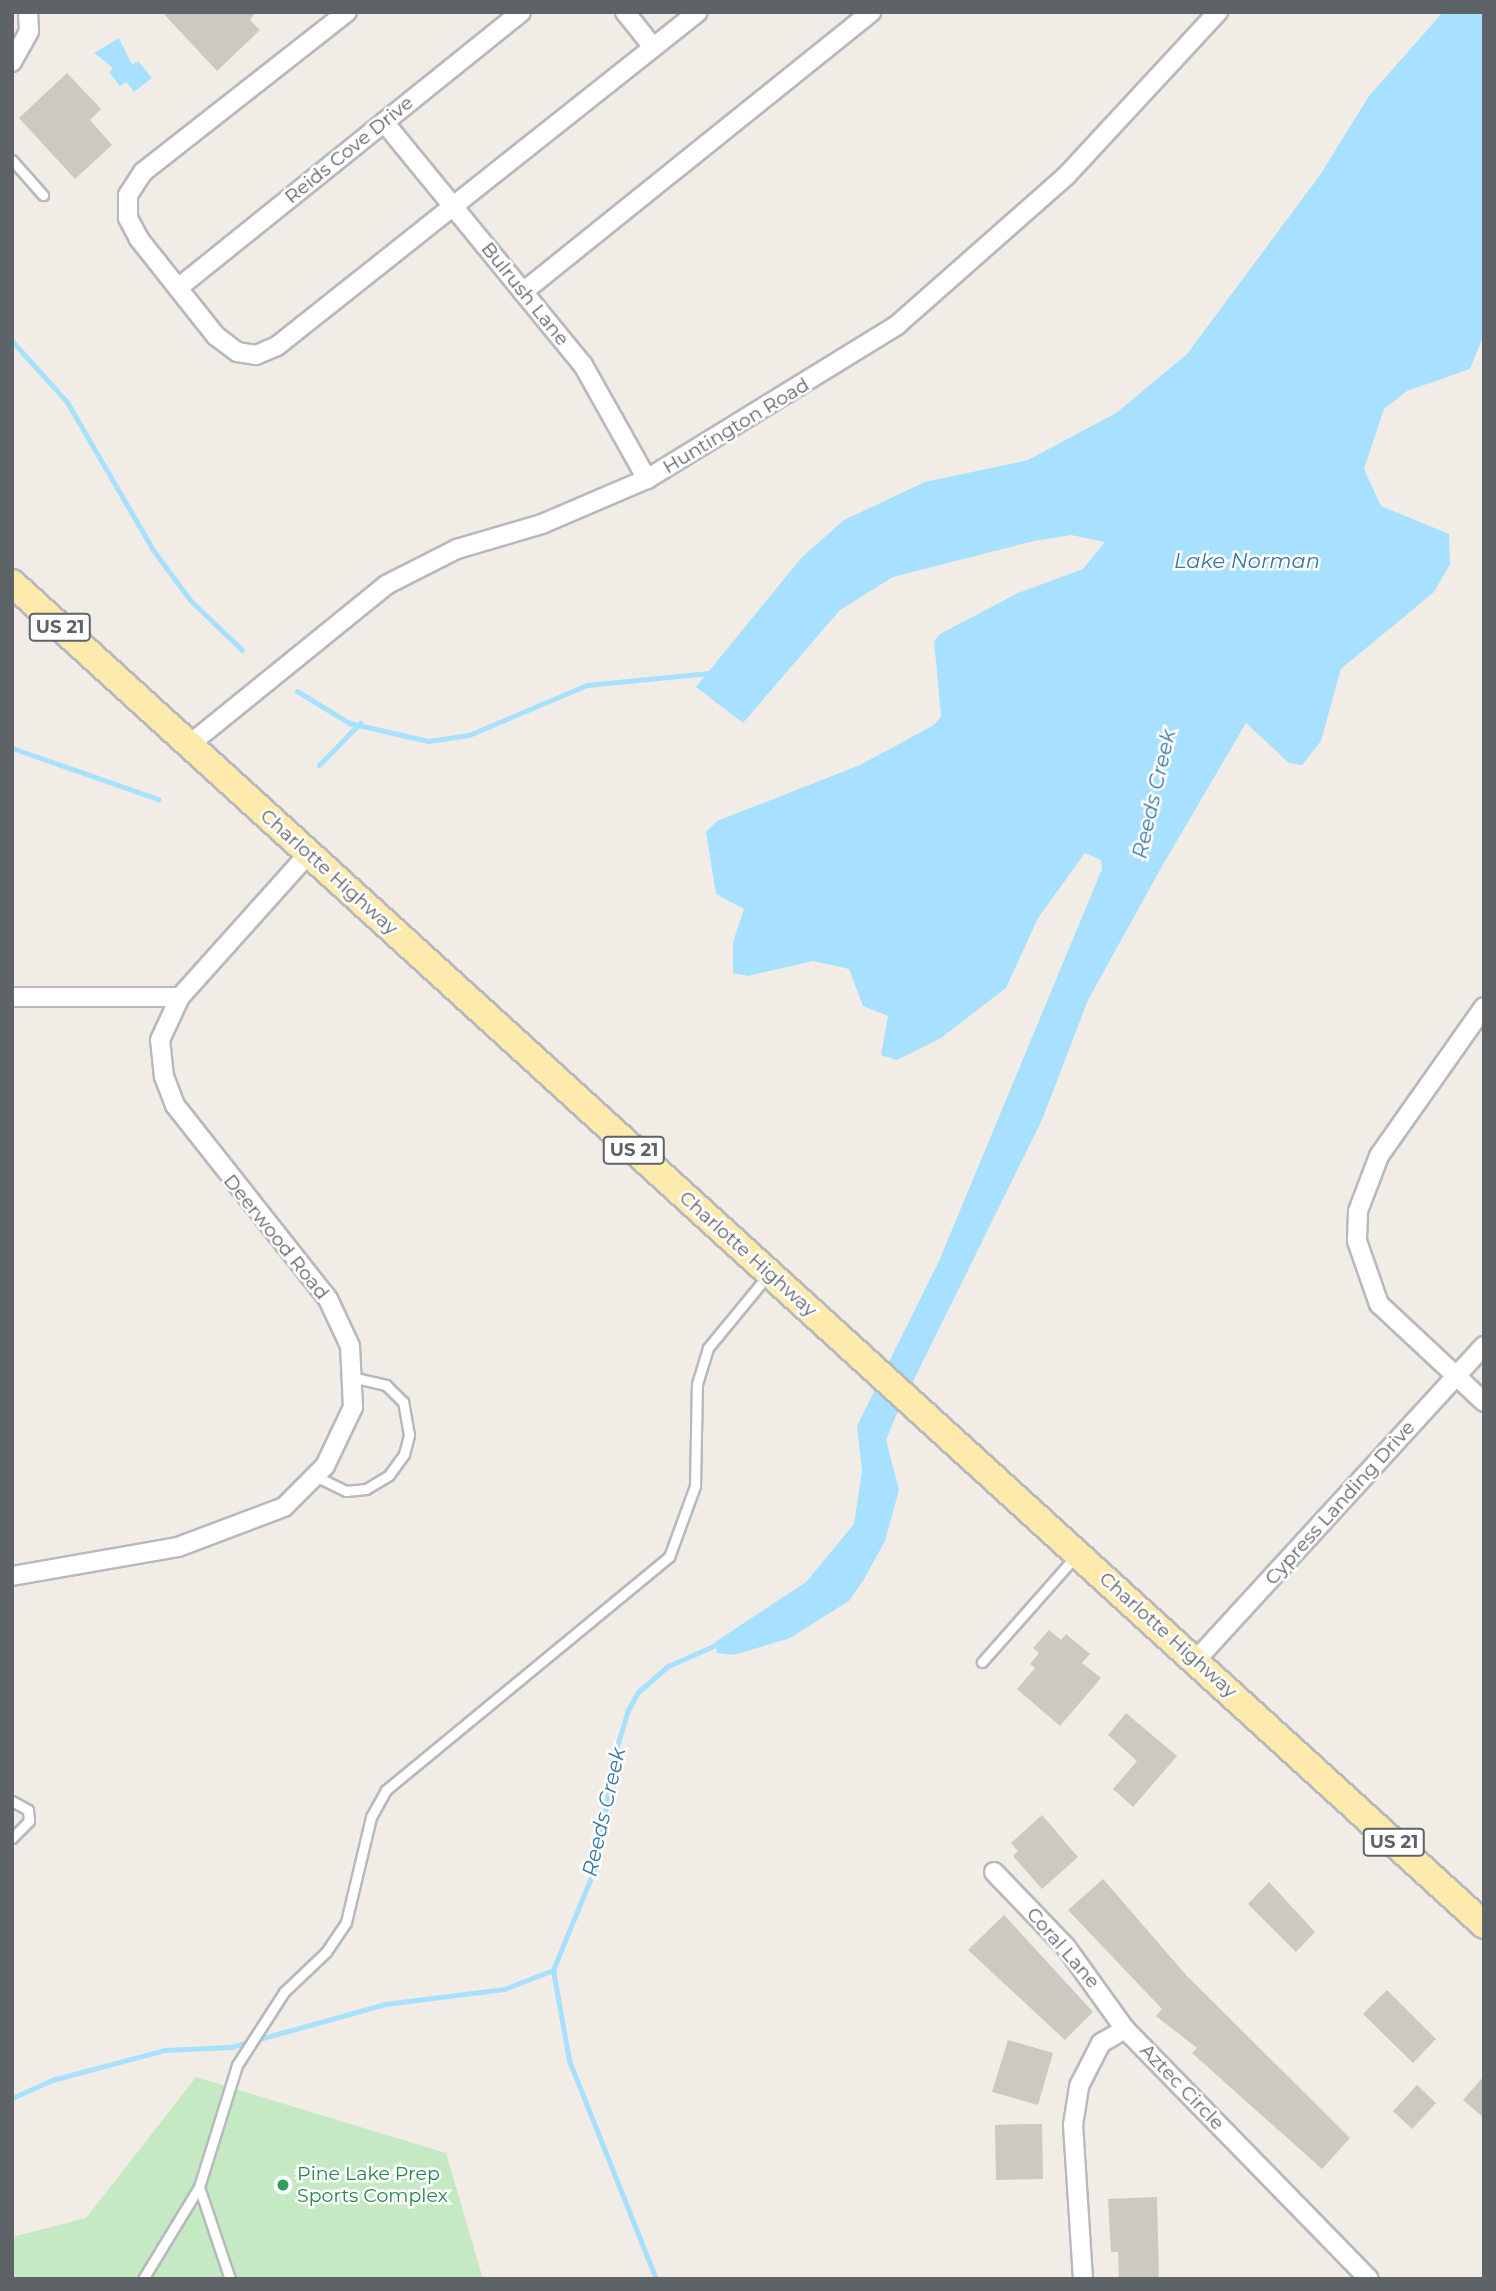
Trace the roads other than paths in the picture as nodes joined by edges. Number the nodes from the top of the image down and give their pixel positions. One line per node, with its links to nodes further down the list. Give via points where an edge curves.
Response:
1 (28, 12): 9 (street, via 29,31)
2 (347, 12): 14 (street, via 144,172 128,195 128,219)
3 (522, 12): 10 (street, Reids Cove Drive)
4 (625, 12): 8 (street)
5 (698, 12): 8 (street)
6 (871, 12): 15 (street)
7 (1218, 12): 16 (street, Huntington Road, via 1066,176 897,325)
8 (653, 47): 13 (street)
9 (12, 62)
10 (384, 122): 13 (street, Bulrush Lane); 14 (street, Reids Cove Drive)
11 (12, 160): 12 (lane)
12 (43, 195)
13 (453, 205): 14 (street, via 276,346 256,355 237,352 216,336); 15 (street, Bulrush Lane)
14 (178, 288)
15 (523, 292): 16 (street, Bulrush Lane, via 583,365)
16 (647, 479): 18 (street, Huntington Road, via 542,524 457,549 386,584)
17 (12, 583): 18 (main road, Charlotte Highway / US 21)
18 (190, 744): 19 (main road, Charlotte Highway / US 21)
19 (309, 853): 21 (street, Deerwood Road); 23 (main road, Charlotte Highway / US 21)
20 (12, 996): 21 (street)
21 (180, 997): 25 (street, Deerwood Road, via 160,1040 164,1077 176,1105 328,1299 350,1346)
22 (1484, 1007): 26 (street, via 1379,1156 1358,1211 1363,1271 1379,1304)
23 (769, 1273): 29 (main road, Charlotte Highway / US 21); 38 (lane, via 708,1348 697,1384 695,1486 669,1557 386,1790 371,1817 346,1922 326,1952 284,1992 237,2065)
24 (1484, 1346): 26 (street, Cypress Landing Drive)
25 (352, 1377): 28 (street, Deerwood Road, via 354,1406); 28 (lane, via 386,1385 402,1402 410,1435 404,1454 389,1475 366,1489 346,1491)
26 (1455, 1377): 27 (street); 31 (street, Cypress Landing Drive)
27 (1484, 1402)
28 (315, 1476): 30 (street, Deerwood Road, via 284,1507 178,1547)
29 (1078, 1553): 31 (main road, Charlotte Highway / US 21); 32 (lane)
30 (12, 1576)
31 (1196, 1660): 36 (main road, Charlotte Highway / US 21)
32 (982, 1662)
33 (12, 1801): 34 (lane, via 28,1810 29,1821)
34 (12, 1838)
35 (994, 1872): 37 (street, Coral Lane, via 1066,1947)
36 (1484, 1925)
37 (1125, 2029): 41 (street, Aztec Circle, via 1101,2043 1079,2086 1073,2125); 42 (street, Aztec Circle)
38 (199, 2187): 39 (lane); 40 (lane)
39 (143, 2279)
40 (230, 2279)
41 (1083, 2279)
42 (1369, 2279)

